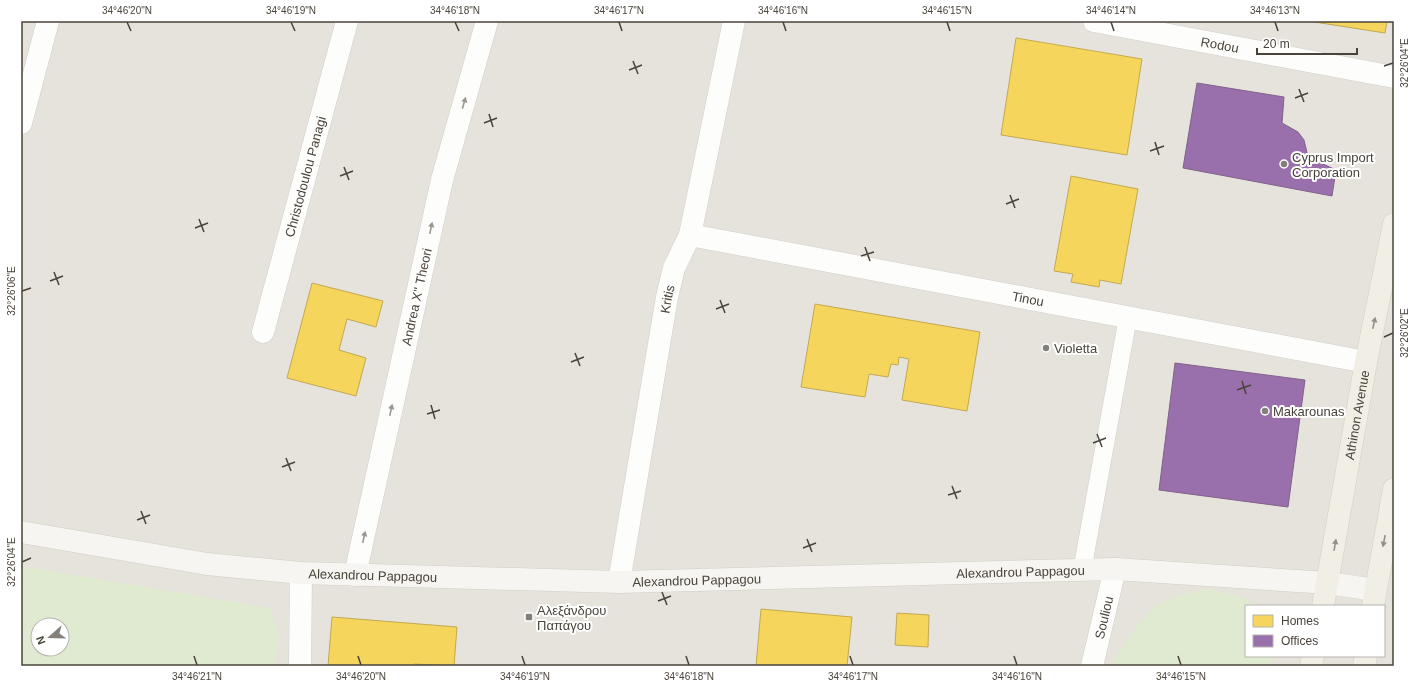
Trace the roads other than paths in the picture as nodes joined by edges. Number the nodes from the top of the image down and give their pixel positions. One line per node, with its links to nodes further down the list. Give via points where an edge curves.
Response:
1 (48, 21): 7 (street)
2 (347, 21): 11 (street, Christodoulou Panagi)
3 (487, 21): 18 (street, Andrea X" Theori, one-way to 3, via 442,180)
4 (734, 21): 9 (street, Kritis)
5 (1094, 21): 6 (street, Rodou)
6 (1394, 77)
7 (21, 123)
8 (1394, 224): 12 (main road, Athinon Avenue, one-way to 8)
9 (690, 235): 10 (street, Tinou); 19 (street, Kritis, via 674,268 667,297)
10 (1128, 317): 12 (street, Tinou); 16 (lane)
11 (263, 332)
12 (1366, 362): 20 (main road, Athinon Avenue, one-way to 12)
13 (1394, 489): 21 (main road, one-way to 21)
14 (21, 532): 17 (street, Alexandrou Pappagou, via 207,564)
15 (1115, 569): 16 (street, Alexandrou Pappagou); 20 (street, Alexandrou Pappagou); 24 (street, Souliou)
16 (1082, 571): 19 (street, Alexandrou Pappagou)
17 (301, 573): 18 (street, Alexandrou Pappagou); 23 (street)
18 (355, 575): 19 (street, Alexandrou Pappagou)
19 (619, 582)
20 (1328, 583): 21 (street, Alexandrou Pappagou); 22 (main road, Athinon Avenue)
21 (1374, 598)
22 (1323, 605)
23 (300, 666)
24 (1092, 666)

